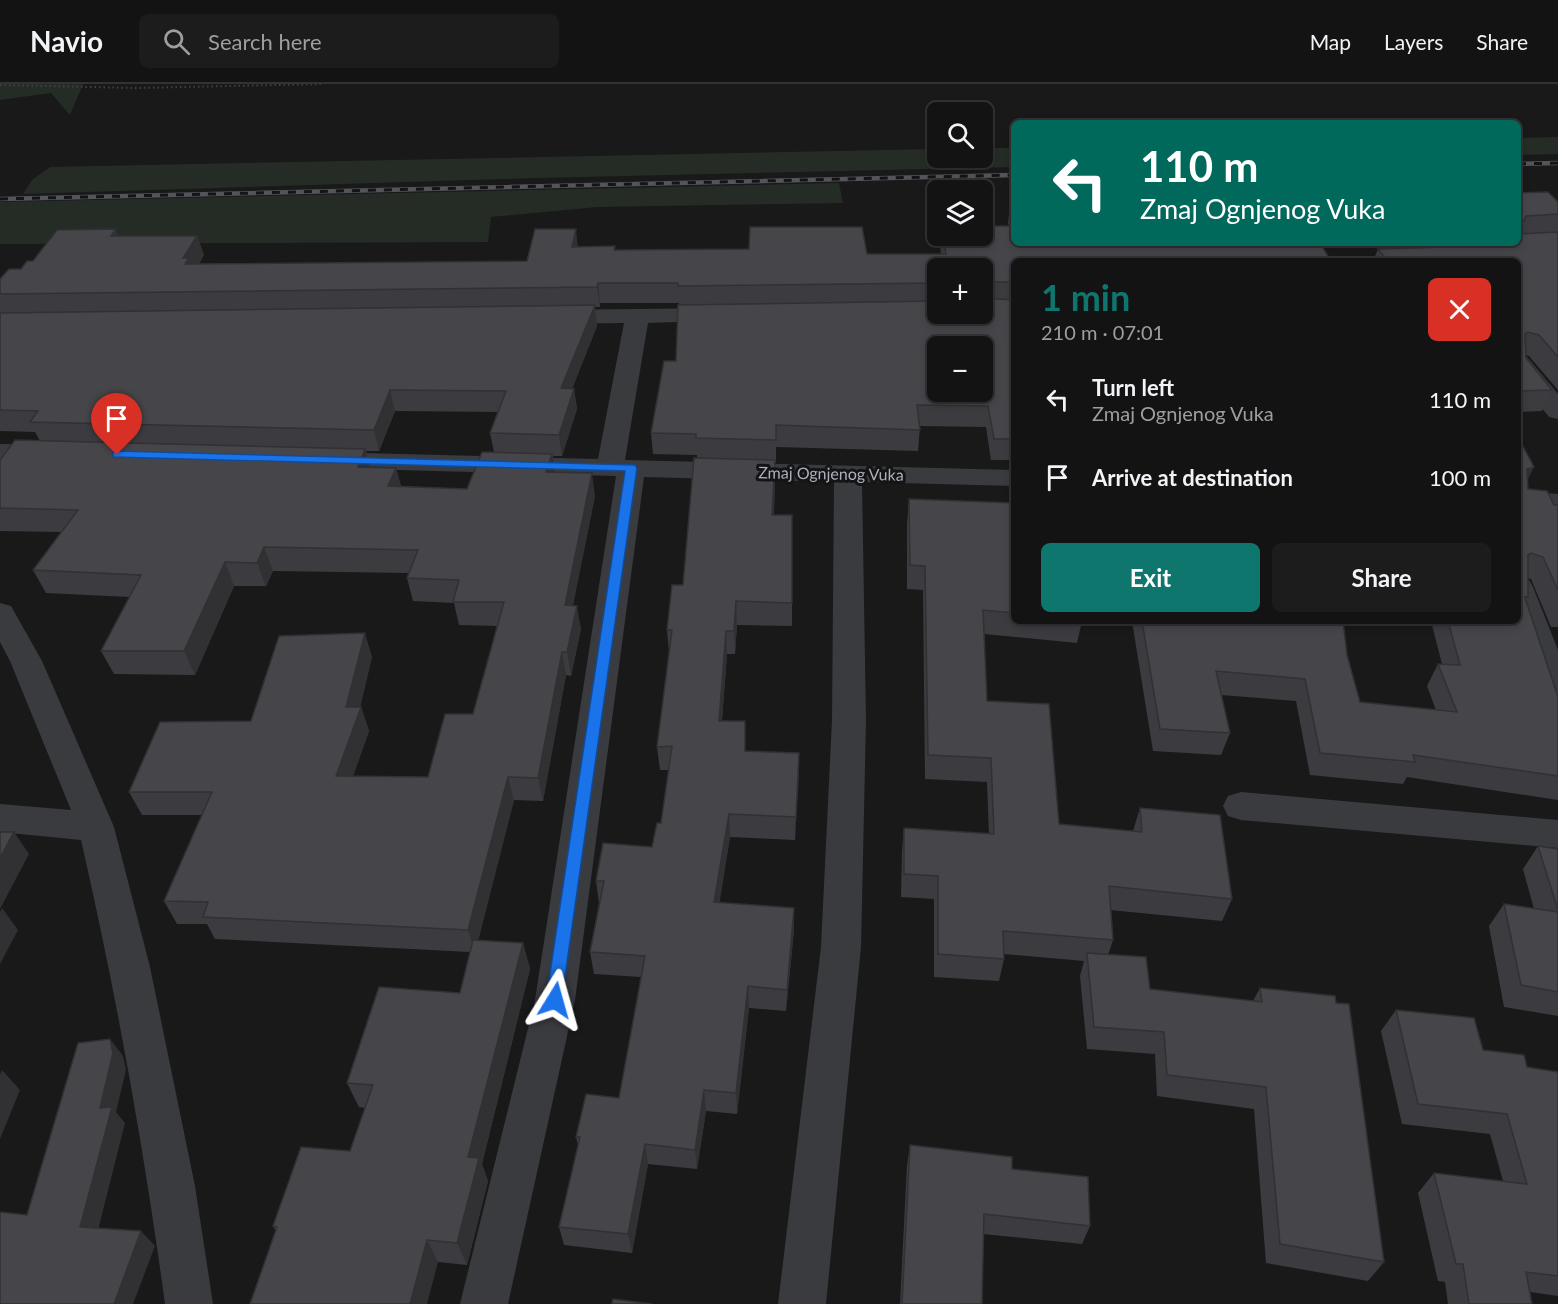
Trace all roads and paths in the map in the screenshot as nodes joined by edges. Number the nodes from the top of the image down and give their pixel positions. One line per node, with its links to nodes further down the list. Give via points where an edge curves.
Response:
1 (322, 84): 2 (path)
2 (0, 85)
3 (741, 314): 4 (street)
4 (637, 316): 5 (street); 11 (street)
5 (531, 317)
6 (1521, 366): 7 (street)
7 (1558, 411)
8 (0, 452): 9 (street)
9 (72, 454)
10 (299, 459): 11 (street, Zmaj Ognjenog Vuka)
11 (621, 467): 12 (street, Zmaj Ognjenog Vuka); 24 (street, via 555,1000)
12 (848, 473): 13 (street, Zmaj Ognjenog Vuka); 25 (street, via 849,720 842,947)
13 (1011, 478)
14 (1521, 500): 15 (street)
15 (1558, 503)
16 (1521, 595): 18 (street)
17 (0, 613): 21 (street, via 26,661)
18 (1558, 692)
19 (1241, 806): 22 (street)
20 (0, 819): 21 (street)
21 (96, 827): 23 (street, via 133,979 172,1186)
22 (1558, 834)
23 (189, 1304)
24 (484, 1304)
25 (802, 1304)

